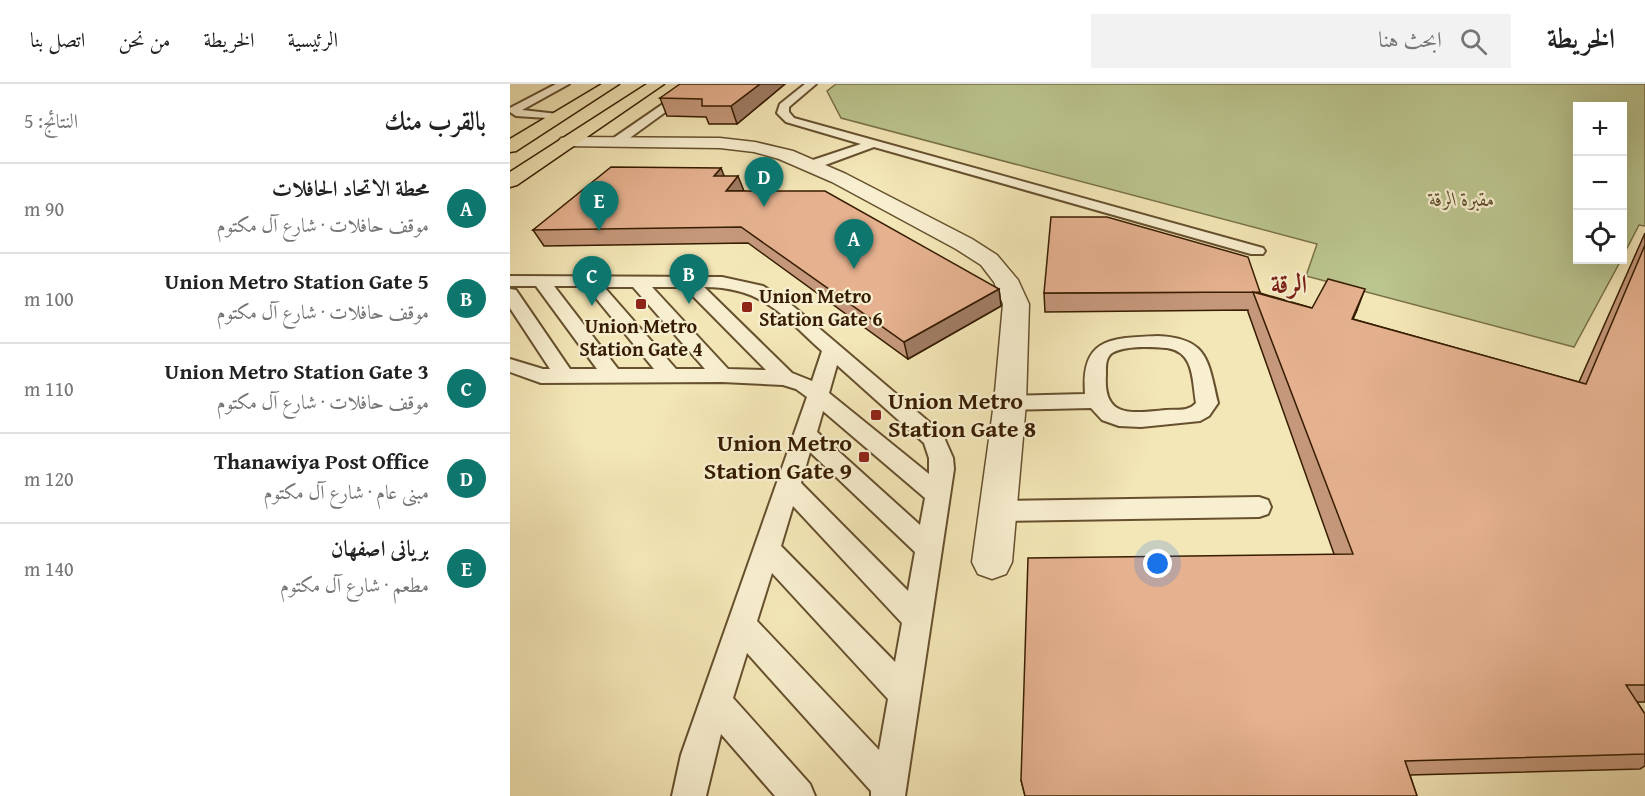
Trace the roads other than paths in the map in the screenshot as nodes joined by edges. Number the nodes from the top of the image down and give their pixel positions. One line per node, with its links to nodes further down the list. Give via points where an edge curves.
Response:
1 (564, 84): 7 (lane)
2 (612, 84): 8 (main road)
3 (638, 84): 9 (main road, via 590,117)
4 (657, 84): 9 (main road)
5 (699, 84): 10 (lane)
6 (811, 84): 11 (lane, via 784,106 783,113 790,120)
7 (513, 112): 8 (lane)
8 (558, 117): 12 (main road)
9 (567, 142): 10 (street); 14 (main road)
10 (616, 142): 13 (street, via 755,147)
11 (870, 144): 13 (lane); 15 (lane)
12 (512, 145)
13 (812, 165): 31 (street, via 964,244 989,260 1006,280 1016,304)
14 (510, 181)
15 (1257, 251)
16 (510, 281): 17 (lane)
17 (541, 281): 18 (lane); 24 (lane)
18 (590, 281): 19 (lane); 25 (lane)
19 (638, 282): 20 (lane); 26 (lane)
20 (689, 282): 22 (lane, via 740,285 771,296); 28 (lane)
21 (510, 294): 27 (lane)
22 (832, 349): 29 (lane); 34 (lane, via 934,439 942,458)
23 (510, 365): 27 (lane, via 541,376)
24 (612, 375): 25 (lane); 27 (lane)
25 (670, 375): 26 (lane)
26 (722, 375): 28 (lane)
27 (564, 376)
28 (785, 378): 29 (lane)
29 (818, 395): 32 (lane); 34 (lane)
30 (1097, 401): 30 (lane, via 1096,358 1105,349 1128,343 1174,343 1194,353 1207,403 1192,416 1135,420 1111,414); 31 (lane)
31 (1010, 403): 36 (street)
32 (806, 435): 33 (lane); 37 (lane)
33 (788, 485): 38 (lane); 40 (lane)
34 (937, 494): 37 (lane)
35 (1258, 507): 36 (lane)
36 (996, 511): 39 (street)
37 (928, 548): 40 (lane)
38 (767, 550): 41 (lane); 42 (lane)
39 (992, 562)
40 (916, 618): 42 (lane)
41 (742, 626): 43 (lane); 44 (lane)
42 (904, 693): 44 (lane)
43 (716, 703): 45 (lane); 46 (lane)
44 (889, 791)
45 (689, 796)
46 (798, 796)

